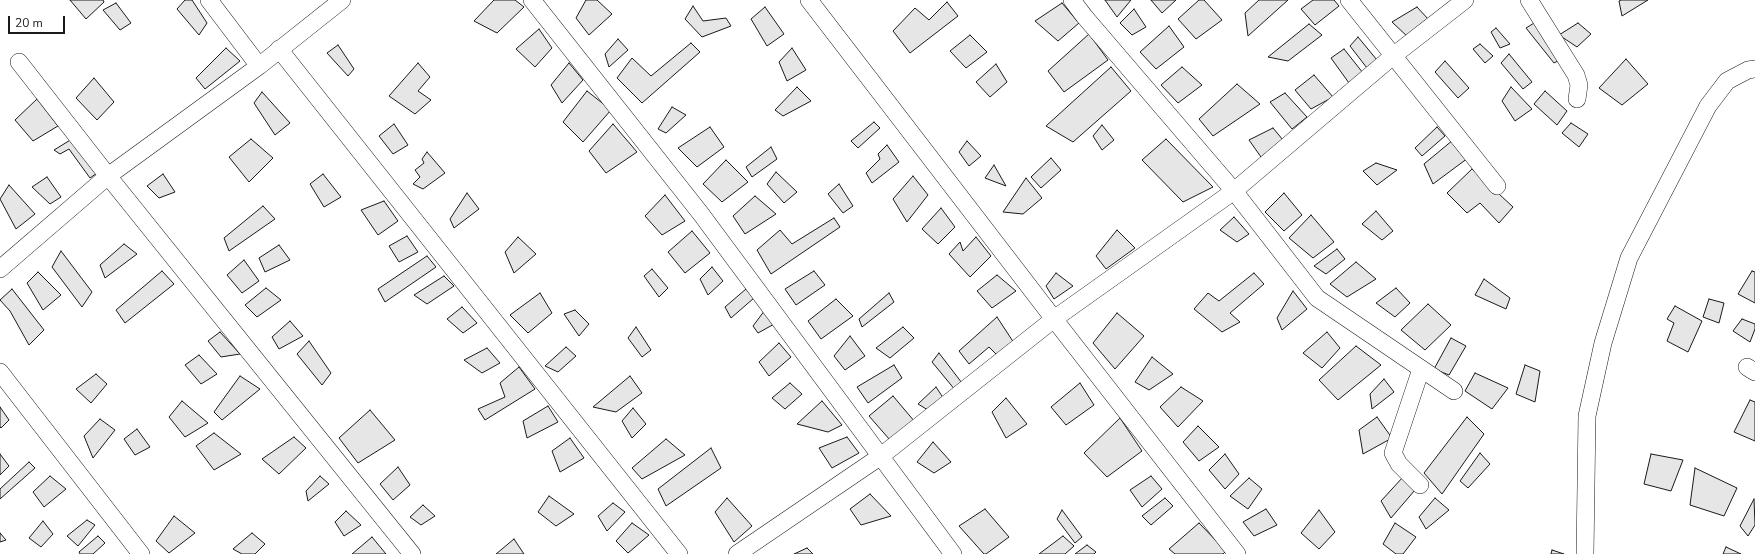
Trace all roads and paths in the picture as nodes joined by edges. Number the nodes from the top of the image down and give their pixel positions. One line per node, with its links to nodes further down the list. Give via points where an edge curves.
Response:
1 (209, 0): 12 (street)
2 (342, 0): 9 (street)
3 (532, 0): 23 (street, via 701,214)
4 (809, 0): 19 (street)
5 (1072, 0): 17 (street)
6 (1349, 0): 10 (street)
7 (1465, 0): 10 (street)
8 (1529, 0): 14 (street, via 1576,75 1579,85)
9 (279, 49): 12 (street); 27 (street)
10 (1392, 56): 16 (street); 17 (street)
11 (19, 62): 15 (street)
12 (259, 66): 15 (street)
13 (1755, 69): 31 (street, via 1727,81 1708,106 1628,258 1603,344 1587,416)
14 (1577, 99)
15 (108, 176): 18 (street); 26 (street)
16 (1497, 186)
17 (1234, 191): 19 (street); 20 (street, via 1316,298)
18 (0, 269)
19 (1054, 319): 23 (street); 30 (street)
20 (1421, 369): 22 (street); 24 (street, via 1393,453 1399,464)
21 (0, 372): 25 (street)
22 (1454, 391)
23 (881, 456): 28 (street); 29 (street)
24 (1420, 485)
25 (141, 554)
26 (412, 554)
27 (679, 554)
28 (736, 554)
29 (953, 554)
30 (1237, 554)
31 (1584, 554)

